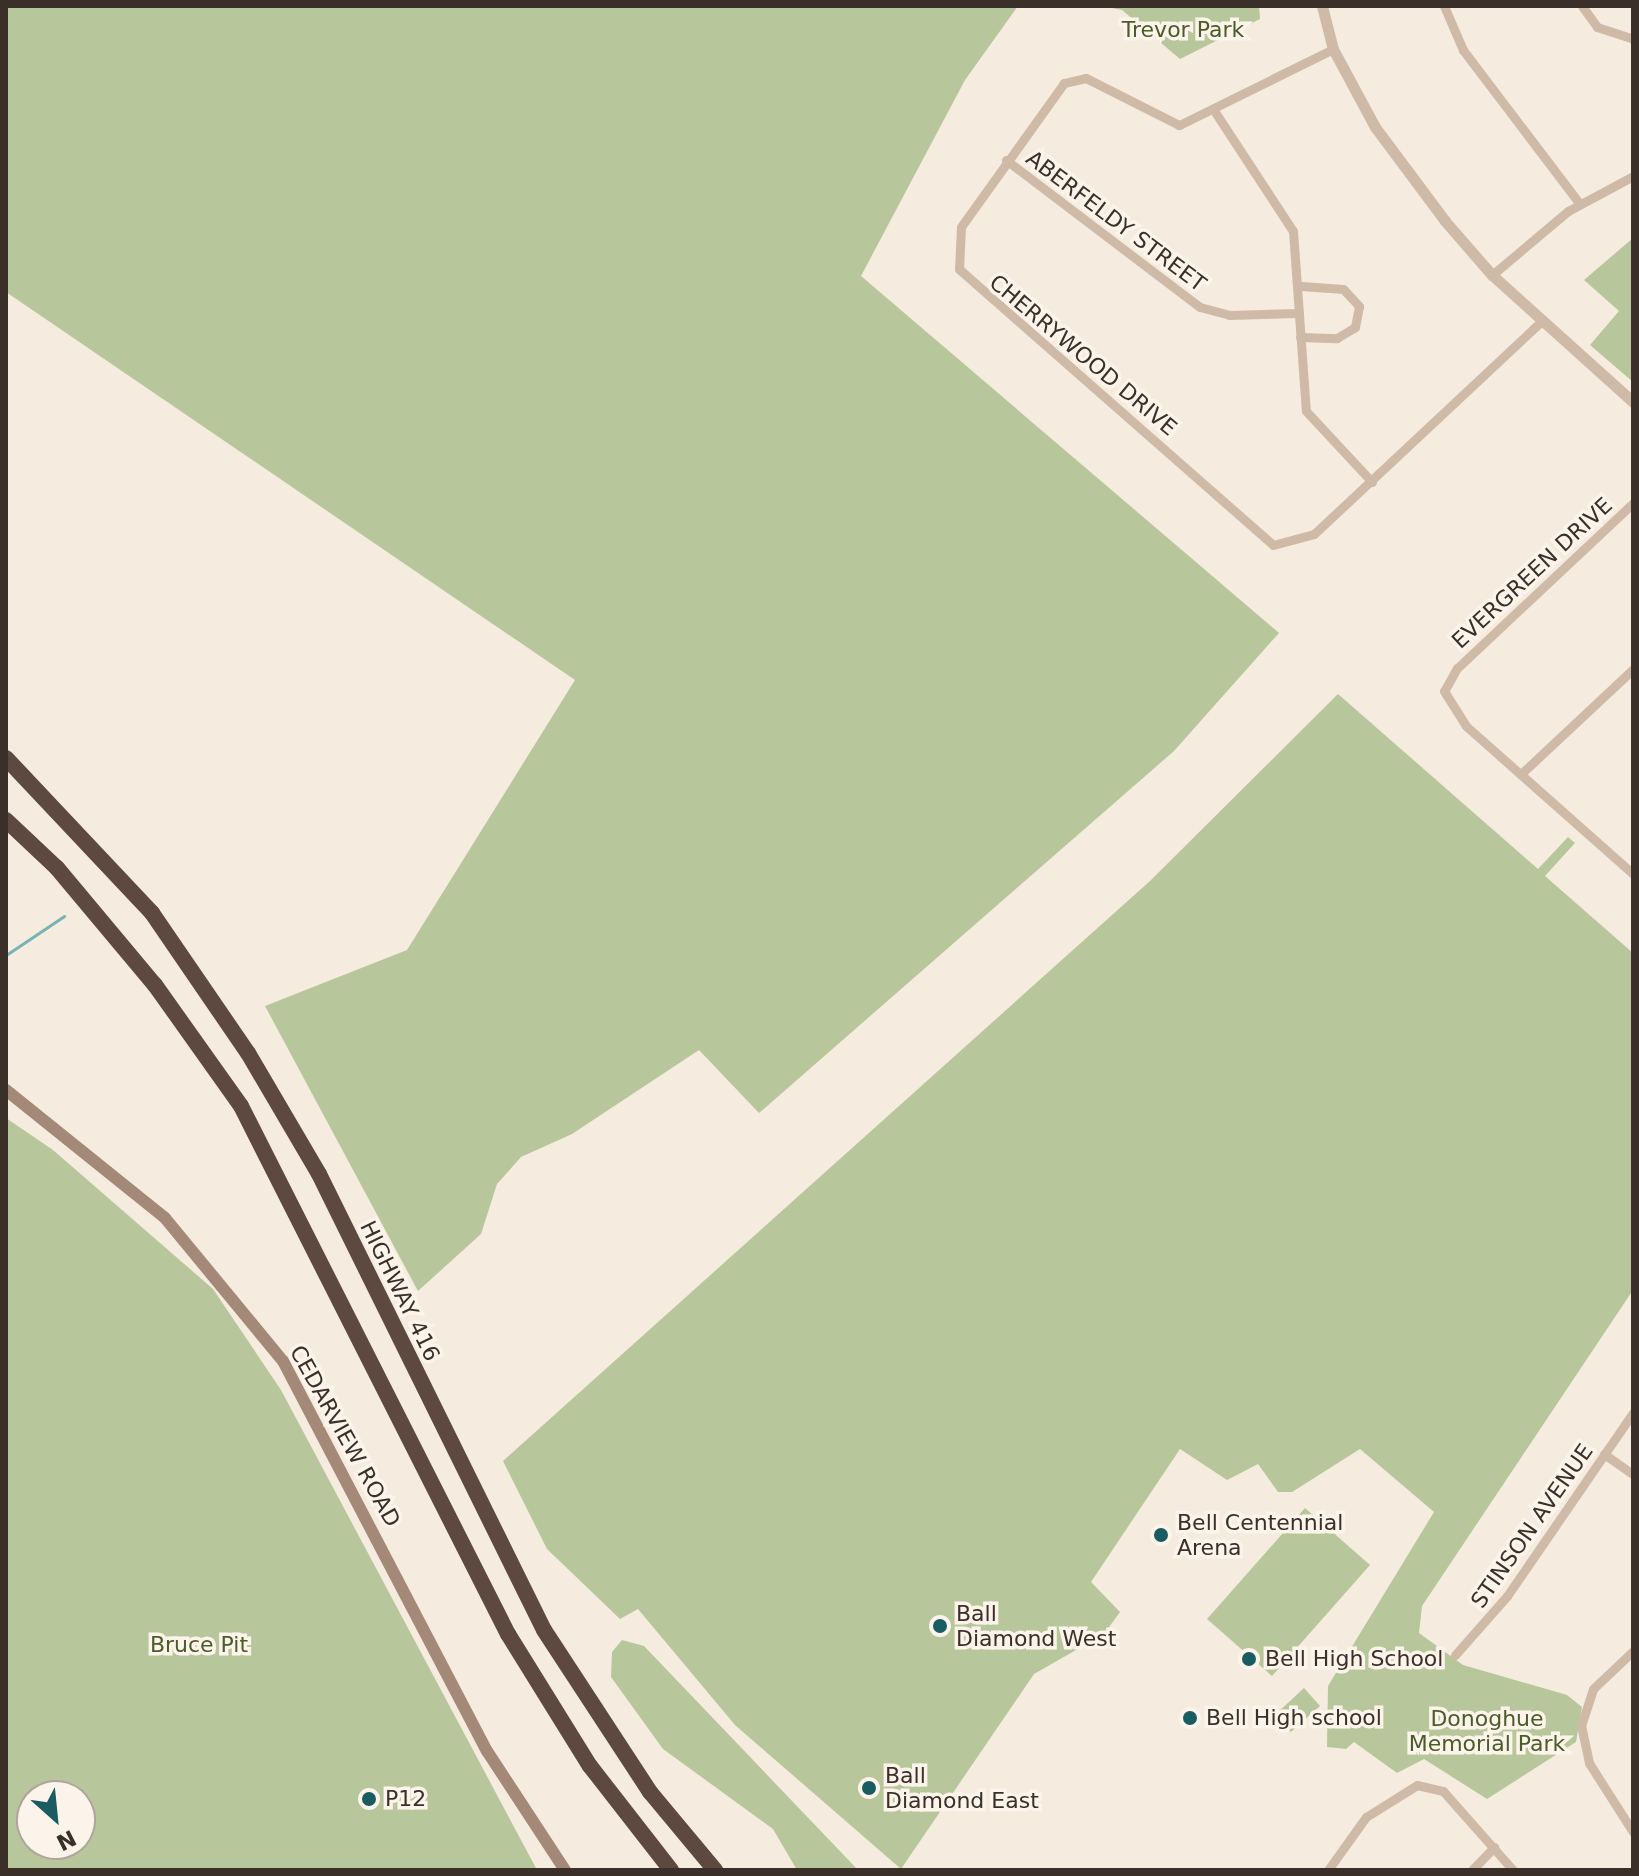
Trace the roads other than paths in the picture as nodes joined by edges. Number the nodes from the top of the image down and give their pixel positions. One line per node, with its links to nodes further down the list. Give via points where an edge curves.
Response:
1 (1322, 6): 5 (street)
2 (1444, 6): 9 (street, via 1463,50)
3 (1582, 6): 4 (street, via 1597,27)
4 (1633, 39)
5 (1333, 49): 6 (street, CHERRYWOOD DRIVE, via 1299,60); 10 (street, via 1398,161)
6 (1215, 112): 7 (street, CHERRYWOOD DRIVE, via 1168,124 1086,78 1074,80 1048,99); 11 (street, via 1293,231)
7 (1006, 160): 12 (street, ABERFELDY STREET, via 1200,307 1229,315); 16 (street, CHERRYWOOD DRIVE, via 956,239 959,269 988,300 1090,380 1273,545 1314,534)
8 (1633, 176): 9 (street)
9 (1580, 204): 10 (street)
10 (1492, 275): 13 (street)
11 (1301, 286): 12 (street); 14 (street, via 1343,289 1359,306 1355,327 1337,338)
12 (1299, 313): 14 (street)
13 (1543, 320): 15 (street); 16 (street, CHERRYWOOD DRIVE)
14 (1300, 337): 16 (street, via 1306,411)
15 (1633, 402)
16 (1372, 482)
17 (1633, 503): 20 (street, EVERGREEN DRIVE, via 1457,668 1444,691 1466,726)
18 (1633, 669): 20 (street)
19 (6, 758): 33 (highway, HIGHWAY 416, via 152,913 248,1053 319,1174 544,1630 650,1792)
20 (1522, 773): 22 (street, EVERGREEN DRIVE)
21 (6, 820): 32 (highway, via 128,952 241,1106 508,1634 590,1766)
22 (1633, 874)
23 (6, 1090): 31 (main road, CEDARVIEW ROAD, via 165,1218 266,1338 316,1416 487,1751)
24 (1633, 1413): 25 (street, STINSON AVENUE)
25 (1604, 1454): 26 (street); 28 (street, STINSON AVENUE, via 1507,1596)
26 (1633, 1474)
27 (1633, 1651): 29 (street, via 1593,1689 1581,1725 1589,1763)
28 (1455, 1655)
29 (1633, 1832)
30 (1494, 1847): 34 (street, via 1443,1791 1417,1785 1366,1817); 35 (street); 36 (street)
31 (565, 1870)
32 (671, 1870)
33 (715, 1870)
34 (1328, 1870)
35 (1472, 1870)
36 (1513, 1870)

